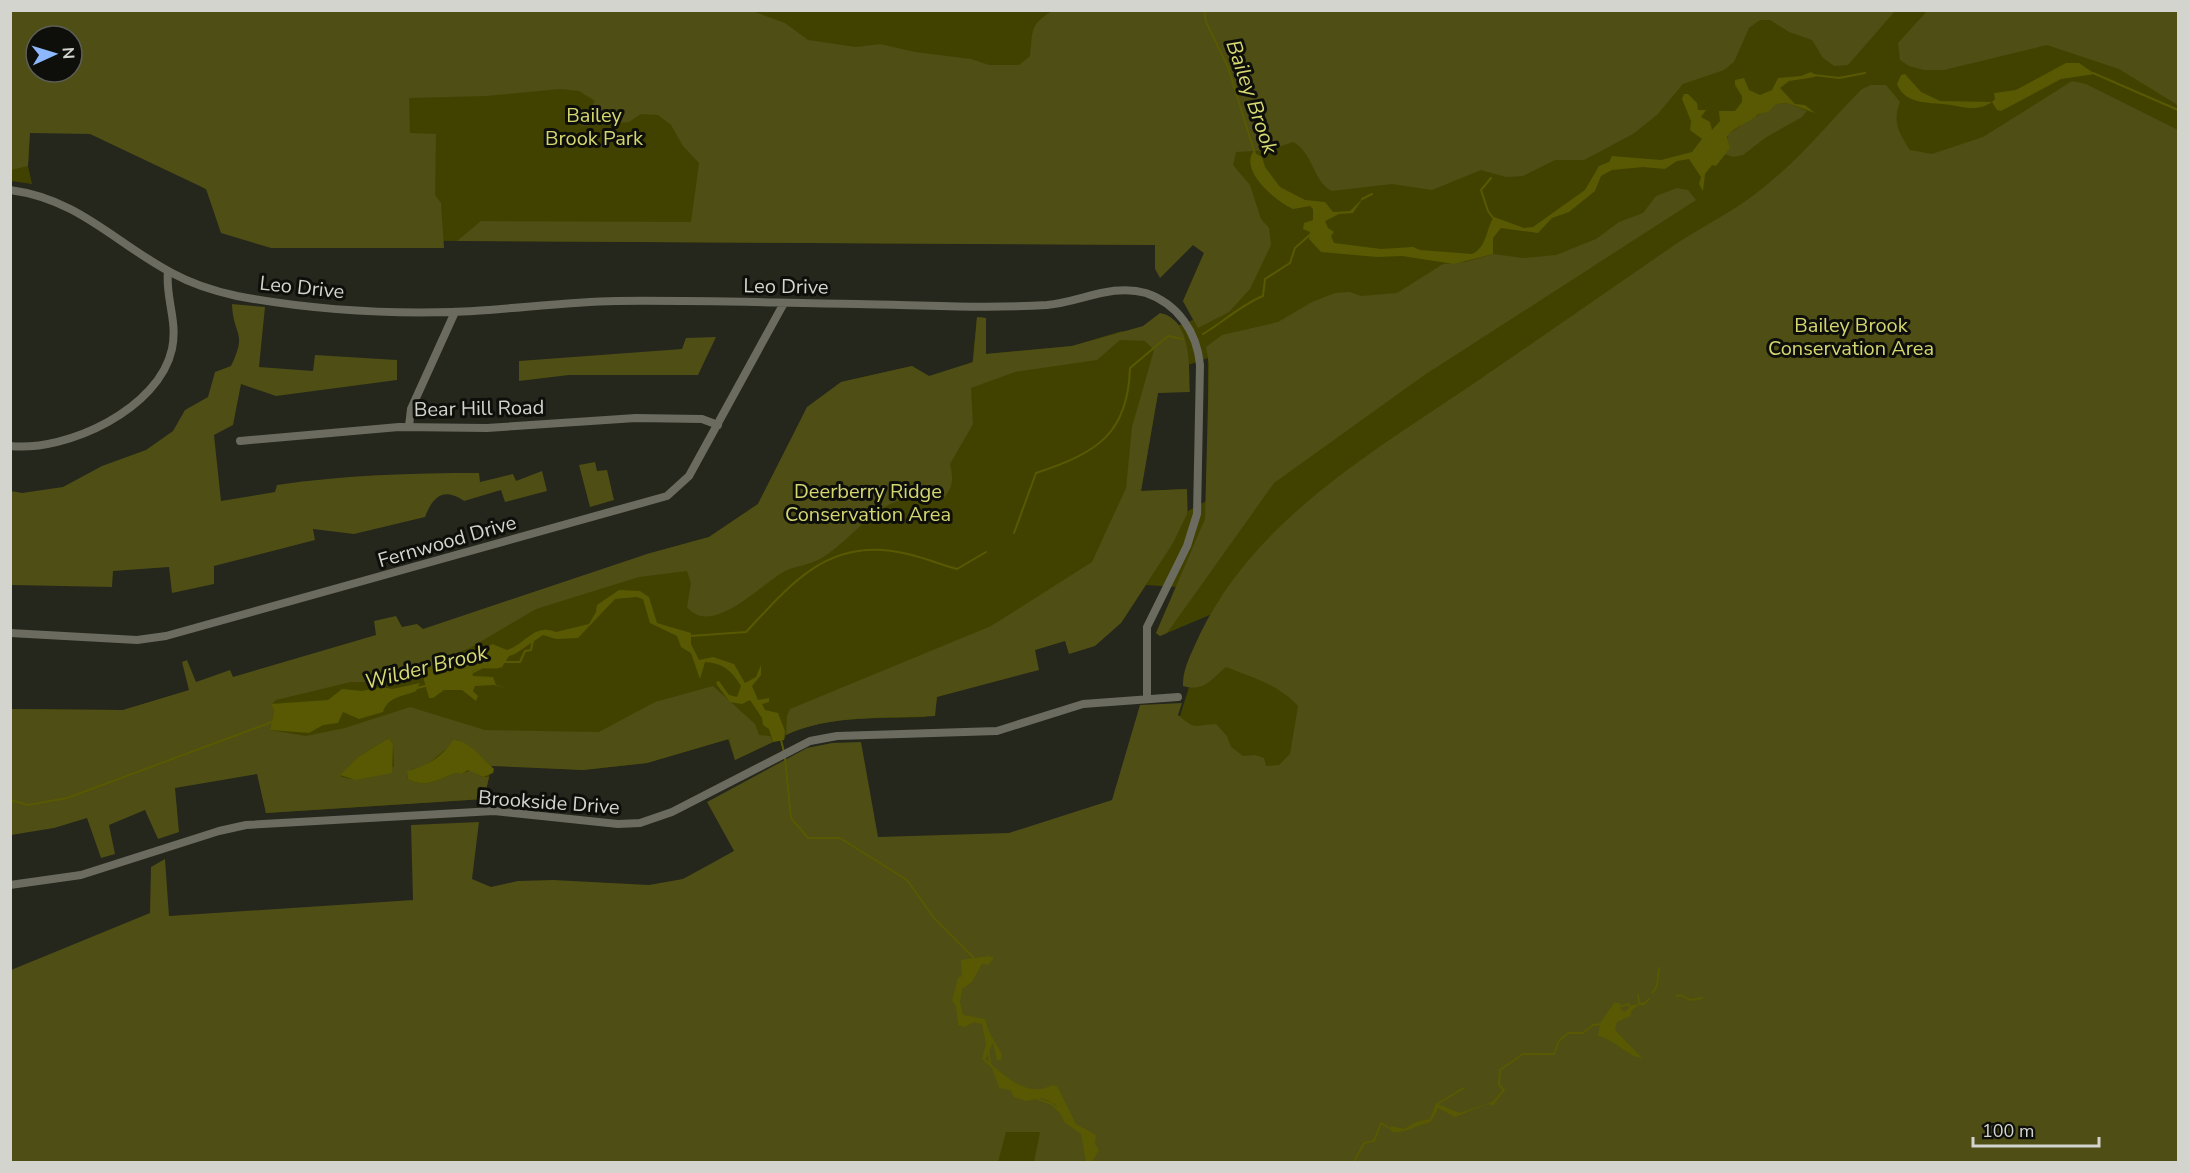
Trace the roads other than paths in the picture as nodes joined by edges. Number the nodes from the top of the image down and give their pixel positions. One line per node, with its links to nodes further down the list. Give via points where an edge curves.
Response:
1 (10, 190): 2 (street, Leo Drive, via 67,205)
2 (168, 271): 4 (street, Leo Drive, via 208,288 258,299 352,309); 8 (street, via 175,329 172,351 159,380 144,398 113,418 58,442)
3 (784, 303): 4 (street, Leo Drive, via 615,301); 5 (street, Fernwood Drive); 11 (street, Leo Drive, via 1039,305 1130,290 1153,296 1179,314 1200,357 1199,504 1192,536 1147,627)
4 (455, 312): 6 (street, via 411,409)
5 (718, 425): 6 (street, Bear Hill Road, via 702,419 645,418 487,428); 9 (street, Fernwood Drive, via 686,480 663,497 166,636 136,640)
6 (409, 426): 7 (street, Bear Hill Road)
7 (240, 441)
8 (10, 446)
9 (10, 633)
10 (1178, 697): 11 (street, Brookside Drive)
11 (1147, 698): 12 (street, Brookside Drive, via 1075,705 997,731 837,736 810,741 672,812 640,822 618,824 494,812 255,825 219,831 81,875)
12 (10, 885)

